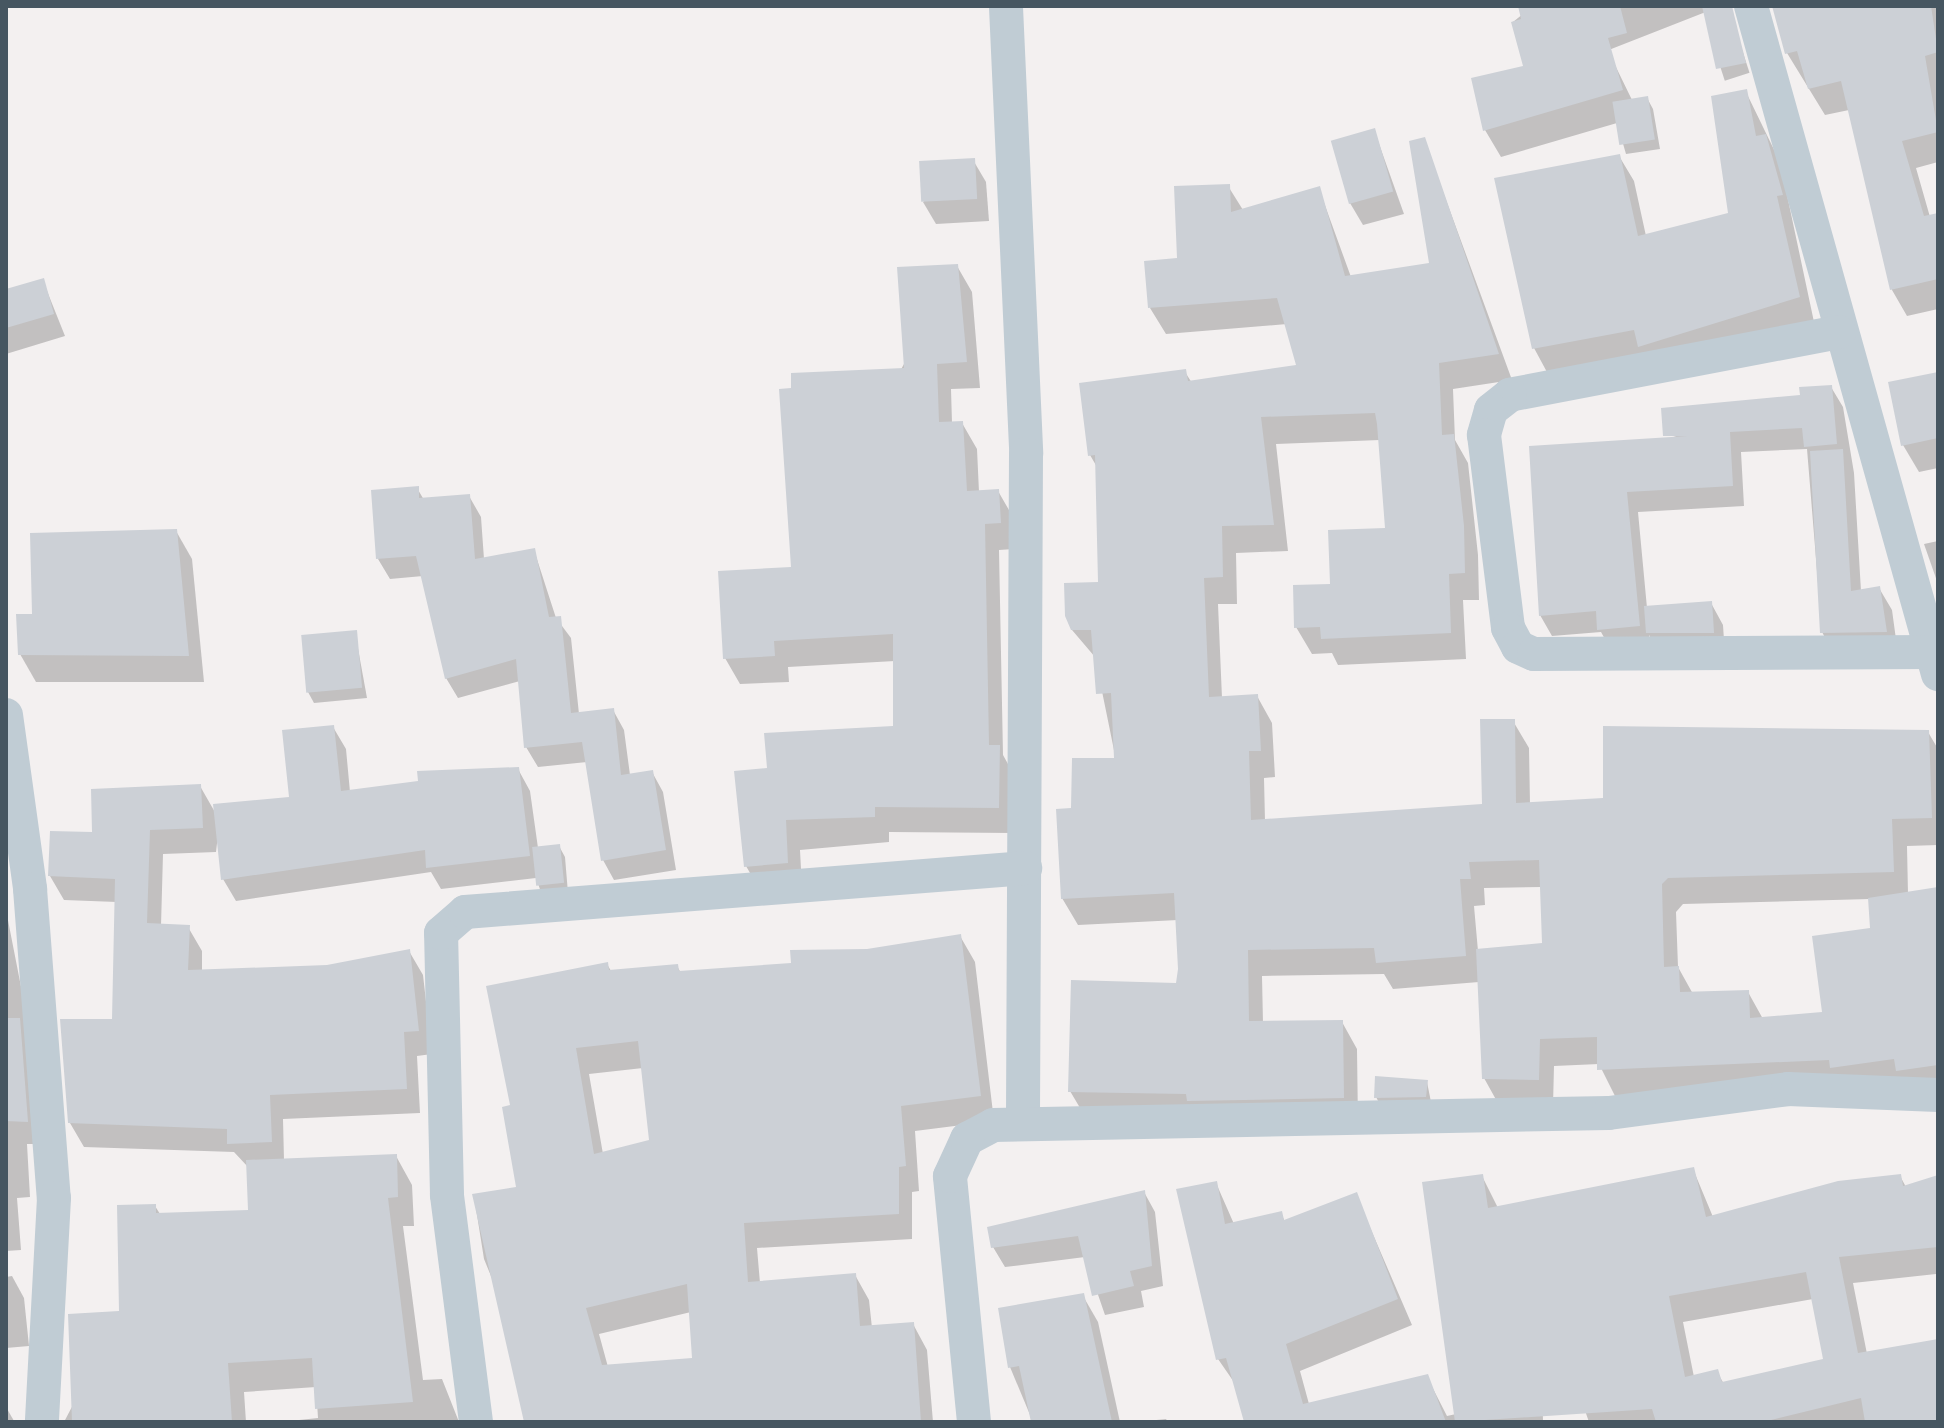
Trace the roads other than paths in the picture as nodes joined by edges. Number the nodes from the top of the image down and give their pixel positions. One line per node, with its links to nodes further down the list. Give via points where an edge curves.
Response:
1 (1751, 6): 3 (street)
2 (1006, 7): 6 (street, via 1026,454)
3 (1839, 332): 4 (street); 4 (street, via 1510,395 1491,410 1484,435 1508,628 1518,647 1534,654)
4 (1935, 663)
5 (6, 715): 9 (street, via 30,889 54,1198)
6 (1025, 868): 8 (street); 10 (street, via 465,912 441,933 447,1195)
7 (1938, 1095): 8 (street, via 1788,1089 1609,1113)
8 (1023, 1123): 11 (street, via 993,1125 967,1139 950,1176)
9 (42, 1422)
10 (476, 1422)
11 (974, 1422)

